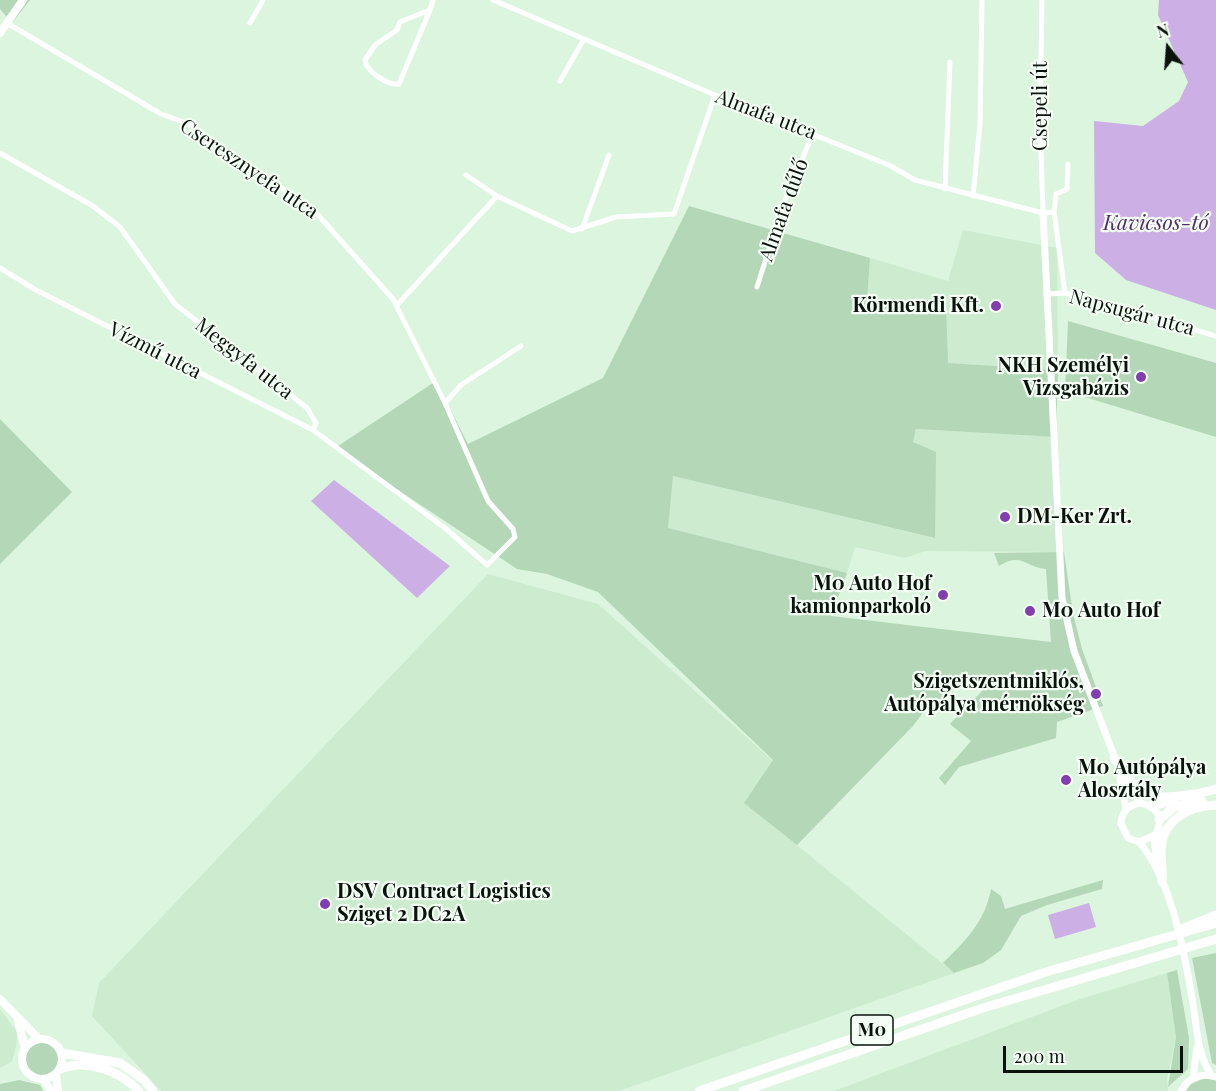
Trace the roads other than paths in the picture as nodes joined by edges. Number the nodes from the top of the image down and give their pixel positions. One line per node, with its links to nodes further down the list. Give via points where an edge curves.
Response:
1 (23, 0): 8 (main road)
2 (263, 0): 9 (street)
3 (433, 0): 7 (street)
4 (493, 0): 11 (street, Almafa utca)
5 (982, 0): 22 (street, via 980,124)
6 (1042, 0): 24 (street, Csepeli út)
7 (430, 10): 7 (street, via 400,22 397,30 375,45 365,60 369,69 393,85 399,84)
8 (7, 23): 10 (main road); 30 (street, Cseresznyefa utca, via 161,114 194,127 222,150 311,207)
9 (250, 23)
10 (0, 33)
11 (584, 39): 13 (street); 14 (street, Almafa utca)
12 (950, 62): 20 (street)
13 (560, 81)
14 (715, 95): 15 (street, Almafa utca); 25 (street, via 674,214 616,217)
15 (813, 133): 20 (street, Almafa utca, via 889,165 908,178); 27 (street, Almafa dűlő, via 782,208)
16 (0, 153): 34 (street, Meggyfa utca, via 93,206 120,227 175,304 307,408 316,423)
17 (609, 155): 25 (street)
18 (1068, 164): 23 (street, via 1067,189 1056,194)
19 (466, 176): 21 (street)
20 (945, 189): 22 (street, Almafa utca)
21 (497, 196): 25 (street, via 562,228); 30 (street)
22 (973, 196): 24 (street, Almafa utca)
23 (1054, 212): 24 (street, Almafa utca); 28 (street)
24 (1043, 213): 29 (street)
25 (582, 229)
26 (0, 268): 34 (street, Vízmű utca)
27 (757, 287)
28 (1065, 293): 29 (street, Napsugár utca); 31 (street, Napsugár utca)
29 (1047, 294): 35 (street, via 1062,598 1074,651)
30 (397, 305): 33 (street, Cseresznyefa utca)
31 (1216, 336)
32 (521, 346): 33 (street, via 461,385)
33 (445, 403): 34 (street, Cseresznyefa utca, via 488,501 516,534 487,565 445,528)
34 (313, 430)
35 (1114, 758): 37 (highway, via 1137,788 1151,797); 38 (street, via 1131,792); 40 (street)
36 (1216, 789): 37 (highway)
37 (1195, 794): 38 (highway)
38 (1145, 805): 40 (street); 41 (street)
39 (1216, 805): 41 (highway, via 1204,801 1188,803 1174,807); 44 (highway, via 1190,810 1170,824 1162,844)
40 (1126, 809): 43 (street, via 1121,829 1128,838)
41 (1159, 820): 42 (street)
42 (1155, 835): 43 (street); 44 (street)
43 (1139, 842): 44 (street, via 1155,863)
44 (1162, 882): 54 (street, via 1187,975)
45 (1216, 915): 47 (highway)
46 (1216, 923): 47 (highway, M0)
47 (1171, 935): 65 (highway, M0, via 955,1001)
48 (1216, 939): 50 (highway, M0)
49 (1216, 946): 50 (highway)
50 (1158, 955): 66 (highway, M0, via 984,1008)
51 (0, 999): 52 (main road)
52 (18, 1019): 53 (main road); 55 (main road)
53 (39, 1039): 55 (main road); 56 (main road, via 52,1042)
54 (1197, 1040): 58 (street, via 1202,1058); 59 (street)
55 (25, 1048): 60 (main road, via 23,1067 32,1077)
56 (62, 1053): 57 (main road); 64 (highway, via 120,1063)
57 (58, 1071): 60 (main road); 62 (main road); 63 (highway, via 76,1065 109,1070)
58 (1214, 1076): 59 (street)
59 (1193, 1078): 67 (street)
60 (43, 1079): 61 (main road)
61 (51, 1091)
62 (58, 1091)
63 (139, 1091)
64 (153, 1091)
65 (699, 1091)
66 (743, 1091)
67 (1181, 1091)

